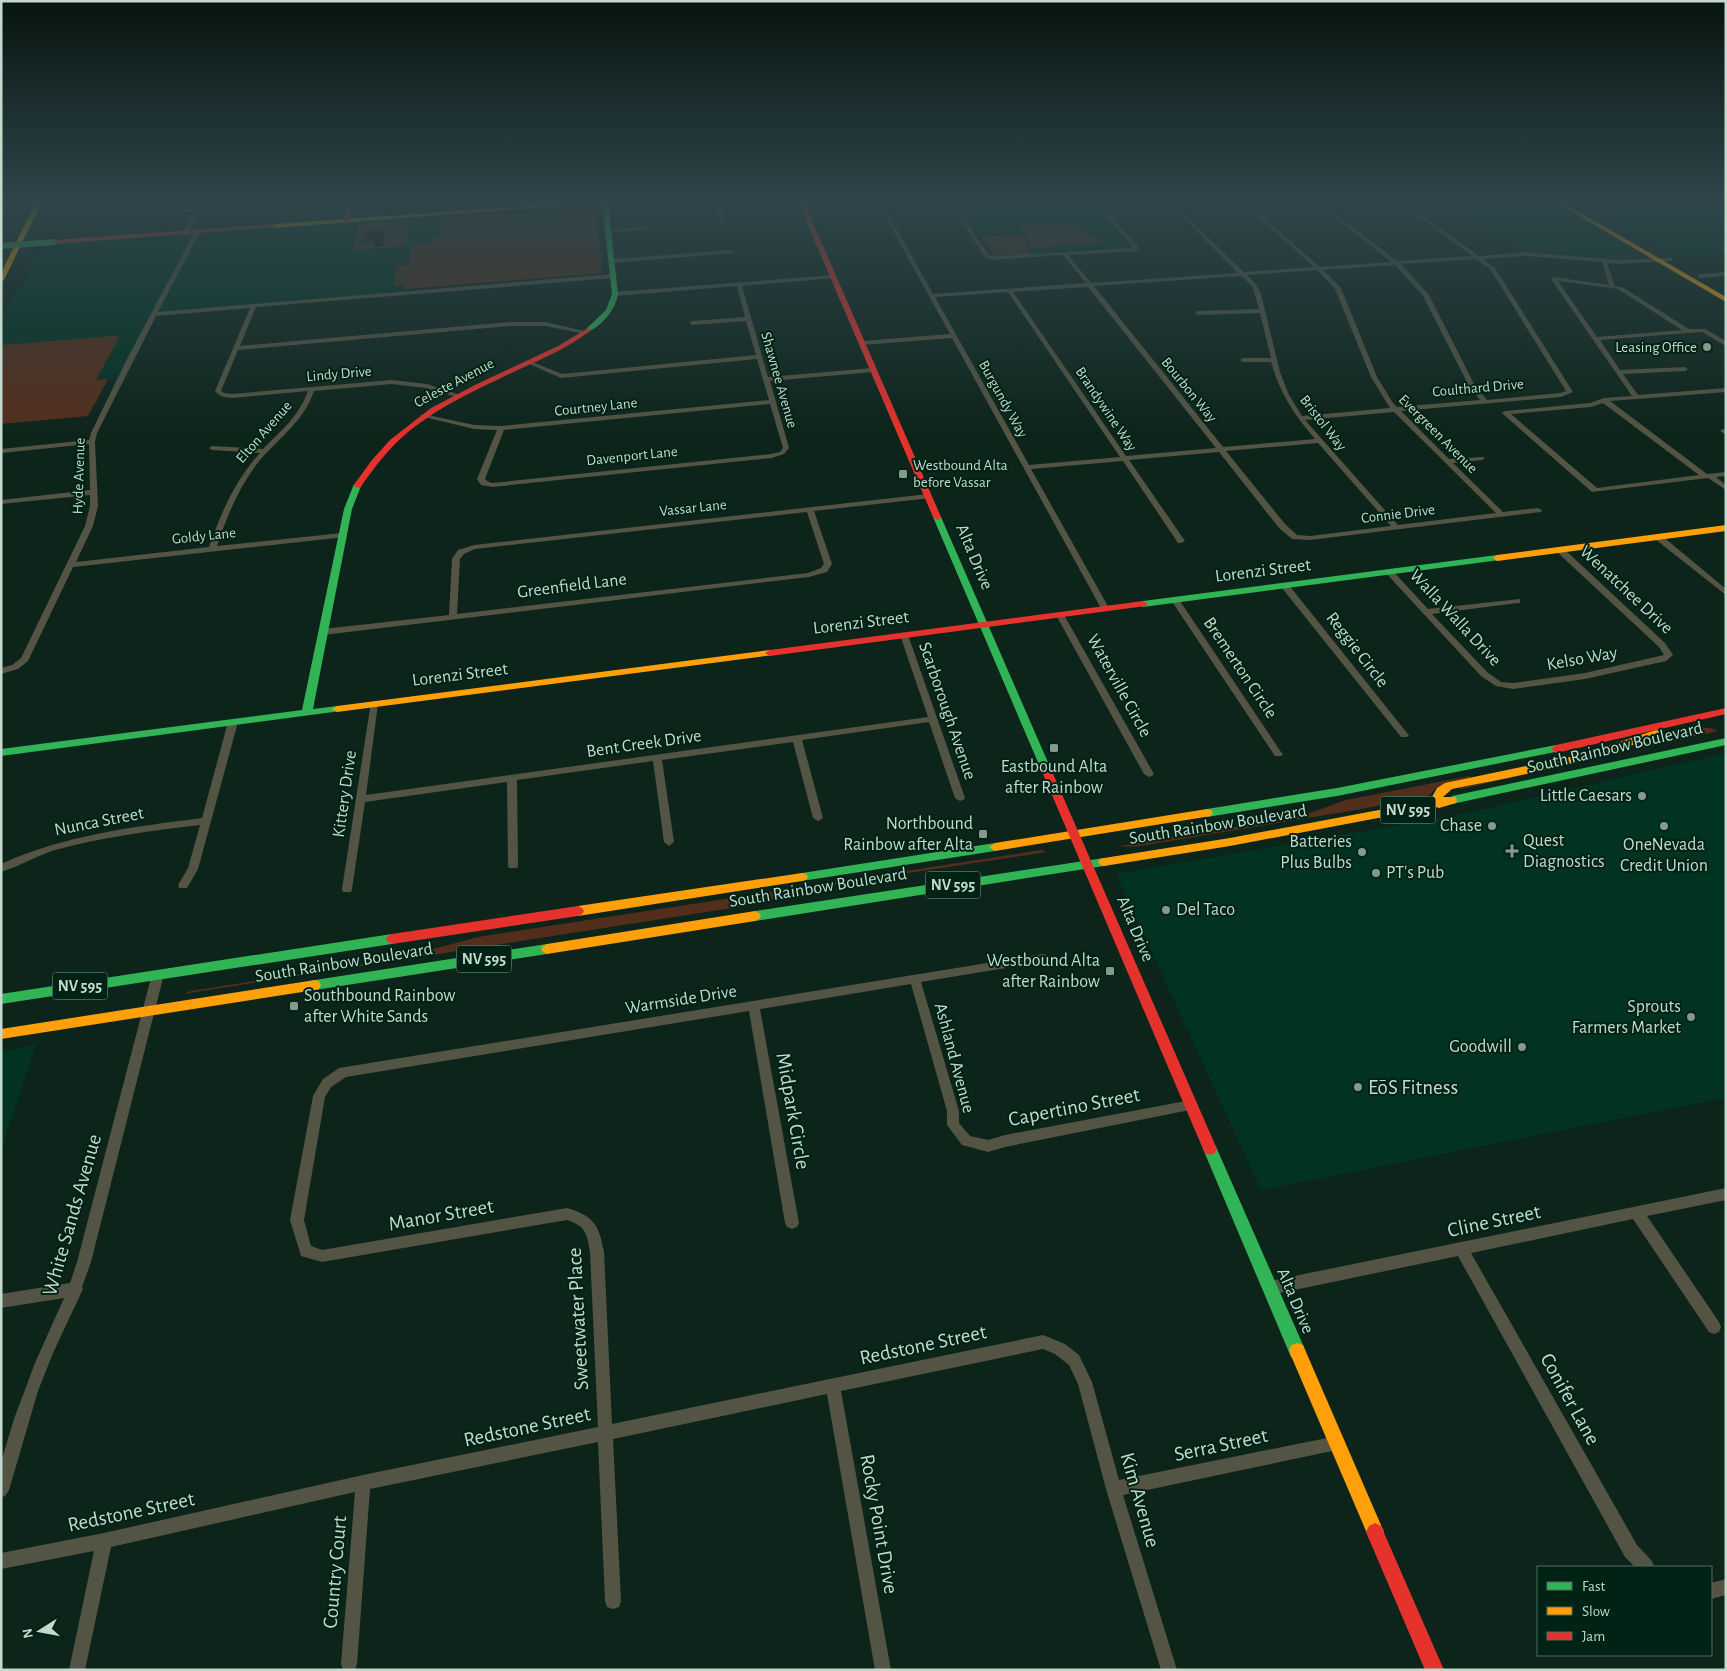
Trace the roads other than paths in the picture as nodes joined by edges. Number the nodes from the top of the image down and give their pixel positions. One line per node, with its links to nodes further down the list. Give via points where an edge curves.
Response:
1 (172, 280): 29 (street, Hyde Avenue)
2 (565, 280): 26 (street)
3 (614, 280): 23 (main road, Celeste Avenue)
4 (798, 280): 18 (street)
5 (834, 280): 36 (main road, Alta Drive)
6 (922, 280): 24 (street, Burgundy Way)
7 (1085, 280): 19 (street, Bourbon Way)
8 (1159, 280): 19 (street)
9 (1249, 280): 27 (street, Bristol Way, via 1254,285)
10 (1331, 280): 54 (street, Evergreen Avenue, via 1342,294 1374,377)
11 (1413, 280): 53 (street, via 1426,295 1471,384)
12 (1500, 280): 53 (street, Coulthard Drive, via 1569,393)
13 (1555, 280): 35 (street)
14 (1562, 280): 20 (street)
15 (1610, 280): 20 (street)
16 (1691, 280): 25 (main road)
17 (1707, 280): 22 (main road)
18 (739, 285): 23 (street); 30 (street, Shawnee Avenue)
19 (1089, 285): 21 (street); 61 (street, Bourbon Way)
20 (1612, 286): 32 (street)
21 (1010, 290): 24 (street); 65 (street, Brandywine Way)
22 (1726, 291)
23 (615, 294): 33 (main road, Celeste Avenue, via 608,313)
24 (931, 296): 34 (street, Burgundy Way)
25 (1726, 300)
26 (254, 305): 29 (street); 38 (street)
27 (1262, 311): 28 (street); 41 (street, Bristol Way)
28 (1198, 313)
29 (154, 314): 59 (street, Hyde Avenue, via 100,416)
30 (749, 319): 31 (street); 39 (street, Shawnee Avenue)
31 (692, 323)
32 (1688, 331): 35 (street); 37 (street, via 1703,330)
33 (586, 332): 38 (street, via 545,324 511,324); 42 (main road, Celeste Avenue)
34 (953, 336): 36 (street); 68 (street, Burgundy Way)
35 (1596, 339): 45 (street)
36 (862, 343): 44 (main road, Alta Drive)
37 (1726, 344)
38 (237, 348): 47 (street, Lindy Drive, via 218,391 222,395)
39 (760, 357): 42 (street, via 561,376); 46 (street, Shawnee Avenue)
40 (1243, 360): 41 (street)
41 (1275, 360): 56 (street, Bristol Way, via 1281,385)
42 (528, 362): 49 (main road, Celeste Avenue)
43 (1685, 369): 45 (street)
44 (873, 370): 46 (street); 73 (main road, Alta Drive)
45 (1618, 372): 50 (street)
46 (766, 379): 52 (street, Shawnee Avenue)
47 (312, 388): 49 (street, Lindy Drive, via 392,382 427,386); 63 (street, Elton Avenue, via 302,414)
48 (1726, 390): 50 (street)
49 (457, 396): 55 (main road, Celeste Avenue)
50 (1636, 397): 51 (street)
51 (1604, 400): 70 (street); 70 (street, via 1591,405 1505,413 1595,490)
52 (773, 402): 57 (street, Courtney Lane); 64 (street, Shawnee Avenue, via 786,448)
53 (1485, 402): 54 (street, Coulthard Drive)
54 (1394, 410): 56 (street, Coulthard Drive); 67 (street, Evergreen Avenue)
55 (423, 416): 57 (street, Courtney Lane, via 474,427); 80 (main road, Celeste Avenue, via 394,438 367,469 352,494)
56 (1300, 418): 58 (street, Bristol Way)
57 (501, 428): 64 (street, Davenport Lane, via 480,479 484,483 500,485)
58 (1319, 441): 61 (street); 78 (street, Bristol Way)
59 (92, 442): 62 (street); 72 (street, Hyde Avenue)
60 (212, 448): 63 (street)
61 (1221, 450): 65 (street); 82 (street, Bourbon Way, via 1282,526)
62 (1, 451)
63 (265, 451): 84 (street, Elton Avenue, via 228,503)
64 (782, 453)
65 (1125, 458): 68 (street); 83 (street, Brandywine Way)
66 (1482, 458): 67 (street)
67 (1446, 461): 77 (street, Evergreen Avenue)
68 (1027, 467): 92 (street, Burgundy Way)
69 (1726, 474): 70 (street)
70 (1707, 476): 71 (street)
71 (1726, 488)
72 (94, 492): 74 (street); 86 (street, Hyde Avenue, via 91,522)
73 (928, 496): 75 (street, Vassar Lane); 96 (main road, Alta Drive)
74 (1, 502)
75 (810, 509): 95 (street, Vassar Lane, via 487,545 461,552 456,559); 95 (street, Greenfield Lane, via 828,564 824,570)
76 (1538, 510): 77 (street, Connie Drive)
77 (1501, 514): 78 (street, Connie Drive)
78 (1396, 528): 82 (street, Connie Drive)
79 (1726, 528): 81 (main road, Lorenzi Street)
80 (342, 535): 84 (street, Goldy Lane); 97 (main road, Celeste Avenue)
81 (1658, 537): 85 (main road, Lorenzi Street); 89 (street)
82 (1298, 538)
83 (1181, 541)
84 (212, 549): 86 (street, Goldy Lane)
85 (1560, 550): 87 (main road, Lorenzi Street); 99 (street, Wenatchee Drive)
86 (69, 565): 100 (street, Hyde Avenue, via 25,659 15,667)
87 (1390, 572): 88 (main road, Lorenzi Street); 93 (street, Walla Walla Drive)
88 (1286, 586): 90 (main road, Lorenzi Street); 108 (street, Reggie Circle)
89 (1726, 594)
90 (1175, 600): 92 (main road, Lorenzi Street); 112 (street, Bremerton Circle)
91 (1518, 601): 93 (street)
92 (1105, 608): 94 (main road, Lorenzi Street)
93 (1427, 612): 101 (street, Walla Walla Drive, via 1484,674)
94 (1060, 615): 96 (main road, Lorenzi Street); 114 (street, Waterville Circle)
95 (453, 616): 97 (street, Greenfield Lane)
96 (984, 625): 98 (main road, Lorenzi Street); 121 (main road, Alta Drive)
97 (323, 632): 103 (main road, Celeste Avenue)
98 (904, 635): 102 (main road, Lorenzi Street); 105 (street, Scarborough Avenue)
99 (1669, 654): 101 (street, Kelso Way, via 1660,660 1585,676 1513,686)
100 (1, 670)
101 (1499, 684)
102 (374, 704): 103 (main road, Lorenzi Street); 117 (street, Kittery Drive)
103 (307, 713): 107 (main road, Lorenzi Street)
104 (1723, 714): 106 (main road, South Rainbow Boulevard / NV 595)
105 (932, 720): 109 (street, Bent Creek Drive); 116 (street, Scarborough Avenue)
106 (1682, 720): 118 (main road, via 1631,745 1604,753 1449,786 1437,797); 121 (main road, South Rainbow Boulevard / NV 595, via 1347,790)
107 (233, 722): 111 (main road, Lorenzi Street); 120 (street)
108 (1404, 735)
109 (796, 738): 113 (street, Bent Creek Drive); 119 (street)
110 (1726, 741): 118 (main road, South Rainbow Boulevard / NV 595)
111 (1, 753)
112 (1278, 754)
113 (657, 759): 115 (street, Bent Creek Drive); 122 (street)
114 (1149, 774)
115 (512, 779): 117 (street, Bent Creek Drive); 124 (street)
116 (960, 798)
117 (361, 799): 127 (street, Kittery Drive)
118 (1439, 804): 123 (main road, South Rainbow Boulevard / NV 595)
119 (818, 818)
120 (207, 821): 125 (street, Nunca Street, via 67,842); 126 (street, via 193,869)
121 (1075, 835): 123 (main road, Alta Drive); 129 (main road, South Rainbow Boulevard / NV 595)
122 (669, 842)
123 (1088, 864): 133 (main road, South Rainbow Boulevard / NV 595); 135 (main road, Alta Drive)
124 (513, 866)
125 (1, 868)
126 (183, 885)
127 (347, 889)
128 (1043, 958): 130 (street, Warmside Drive)
129 (158, 974): 131 (main road, South Rainbow Boulevard / NV 595); 133 (street, White Sands Avenue)
130 (914, 980): 132 (street, Warmside Drive); 136 (street, Ashland Avenue, via 953,1111 953,1125)
131 (1, 999)
132 (754, 1006): 140 (street, Midpark Circle); 142 (street, Warmside Drive, via 343,1072 327,1083 319,1096 297,1220)
133 (148, 1011): 134 (main road, South Rainbow Boulevard / NV 595); 144 (street, White Sands Avenue)
134 (1, 1034)
135 (1191, 1105): 136 (street, Capertino Street, via 988,1146); 143 (main road, Alta Drive)
136 (966, 1141)
137 (1726, 1194): 138 (street, Cline Street)
138 (1636, 1212): 141 (street, Cline Street); 146 (street)
139 (582, 1218): 142 (street, Manor Street, via 567,1214 322,1256); 149 (street, Sweetwater Place, via 593,1231 597,1252)
140 (792, 1222)
141 (1462, 1248): 143 (street, Cline Street); 156 (street, Conifer Lane, via 1631,1551)
142 (306, 1251)
143 (1270, 1288): 150 (main road, Alta Drive)
144 (76, 1289): 145 (street); 153 (street, White Sands Avenue, via 35,1378)
145 (1, 1301)
146 (1714, 1327)
147 (1060, 1349): 148 (street, Redstone Street, via 1043,1342); 152 (street, Kim Avenue, via 1074,1360 1085,1382)
148 (833, 1385): 149 (street, Redstone Street); 162 (street, Rocky Point Drive)
149 (605, 1433): 151 (street, Redstone Street); 159 (street, Sweetwater Place)
150 (1338, 1443): 152 (street, Serra Street); 164 (main road, Alta Drive)
151 (364, 1483): 154 (street, Redstone Street); 160 (street, Country Court)
152 (1114, 1489): 163 (street, Kim Avenue)
153 (1, 1490)
154 (104, 1541): 155 (street, Redstone Street); 161 (street)
155 (1, 1561)
156 (1645, 1566)
157 (1726, 1587): 158 (street)
158 (1712, 1591)
159 (613, 1601)
160 (349, 1664)
161 (77, 1670)
162 (883, 1670)
163 (1168, 1670)
164 (1435, 1670)

